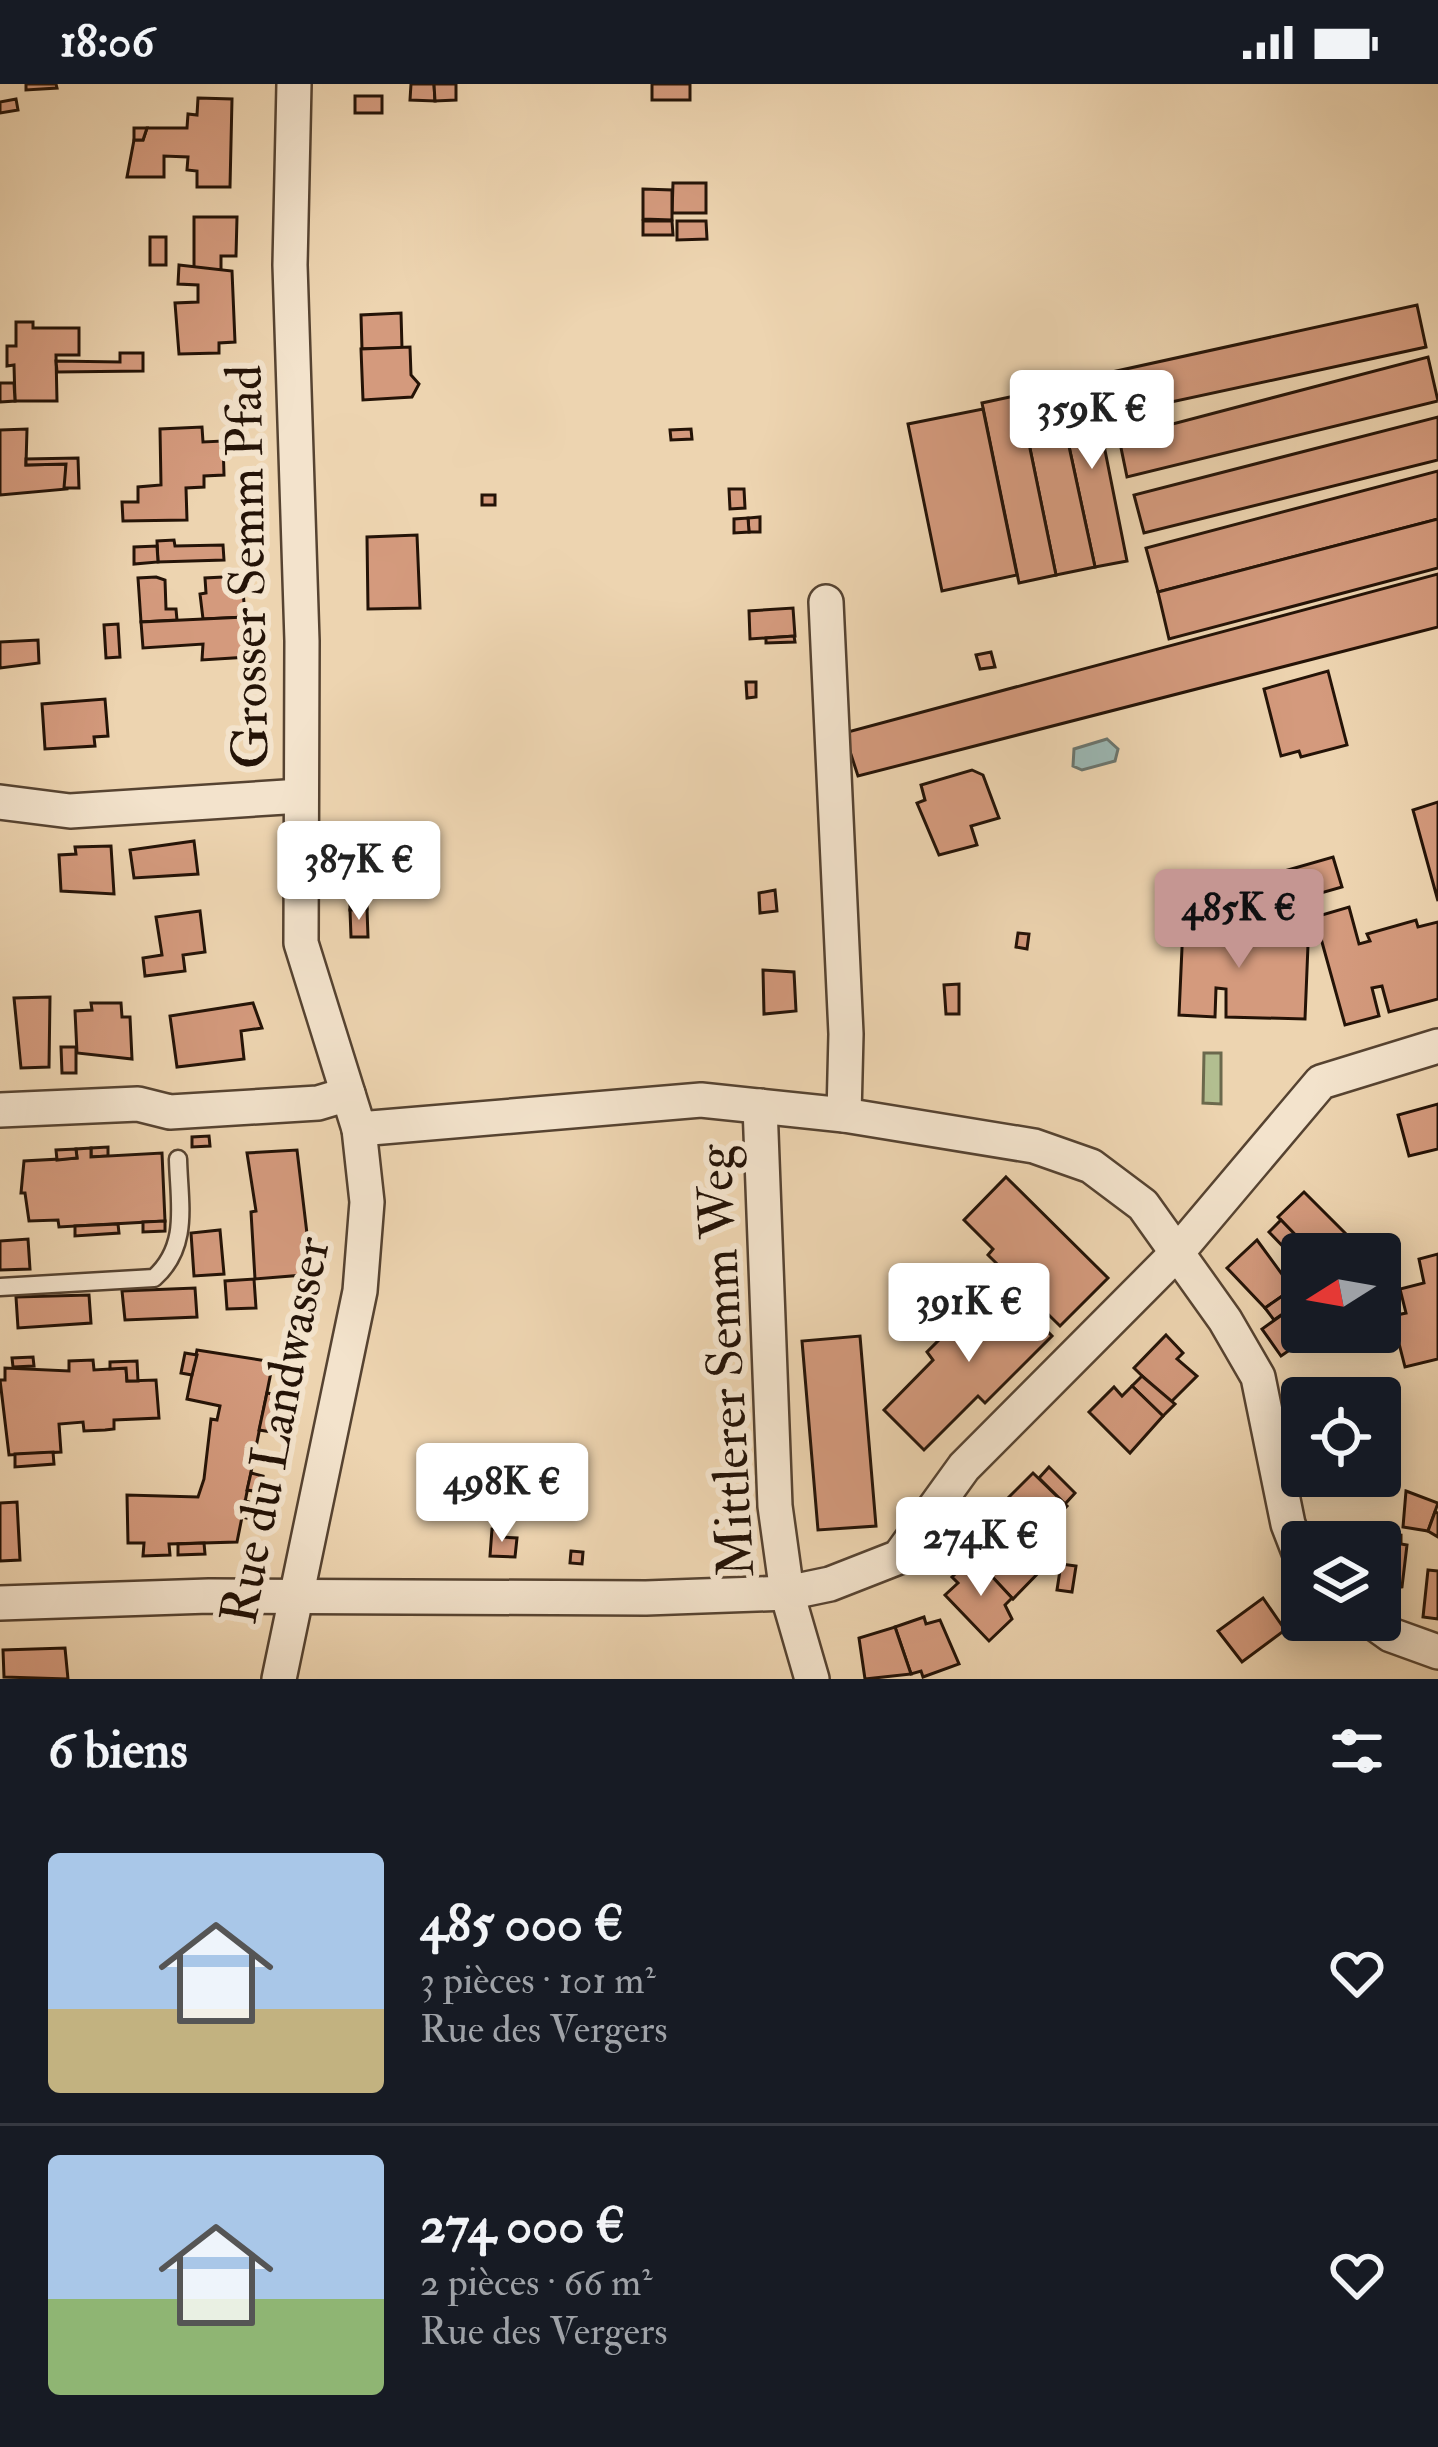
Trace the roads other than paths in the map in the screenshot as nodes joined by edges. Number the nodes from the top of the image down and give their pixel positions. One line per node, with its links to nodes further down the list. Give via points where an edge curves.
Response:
1 (294, 84): 3 (street, Grosser Semm Pfad, via 290,266)
2 (826, 602): 9 (street)
3 (302, 796): 4 (street, via 70,812); 6 (street, Grosser Semm Pfad, via 302,943)
4 (0, 802)
5 (1438, 1046): 12 (street, via 1321,1082)
6 (348, 1094): 8 (street, via 170,1112 138,1105); 10 (street, Grosser Semm Pfad)
7 (760, 1106): 9 (street); 10 (street, via 701,1100); 15 (street, Mittlerer Semm Weg, via 775,1506)
8 (0, 1110)
9 (844, 1115): 12 (street, via 1034,1146 1091,1166 1143,1205)
10 (359, 1129): 16 (street, Rue du Landwasser, via 367,1202 360,1292)
11 (178, 1159): 13 (lane, via 181,1240 154,1277)
12 (1175, 1255): 14 (street, via 1247,1358); 15 (street, via 964,1466 899,1557)
13 (0, 1287)
14 (1287, 1521)
15 (787, 1593): 16 (street); 21 (street, Mittlerer Semm Weg)
16 (295, 1598): 17 (street); 20 (street, Rue du Landwasser)
17 (0, 1603)
18 (1401, 1639): 19 (street)
19 (1438, 1652)
20 (279, 1679)
21 (812, 1679)

